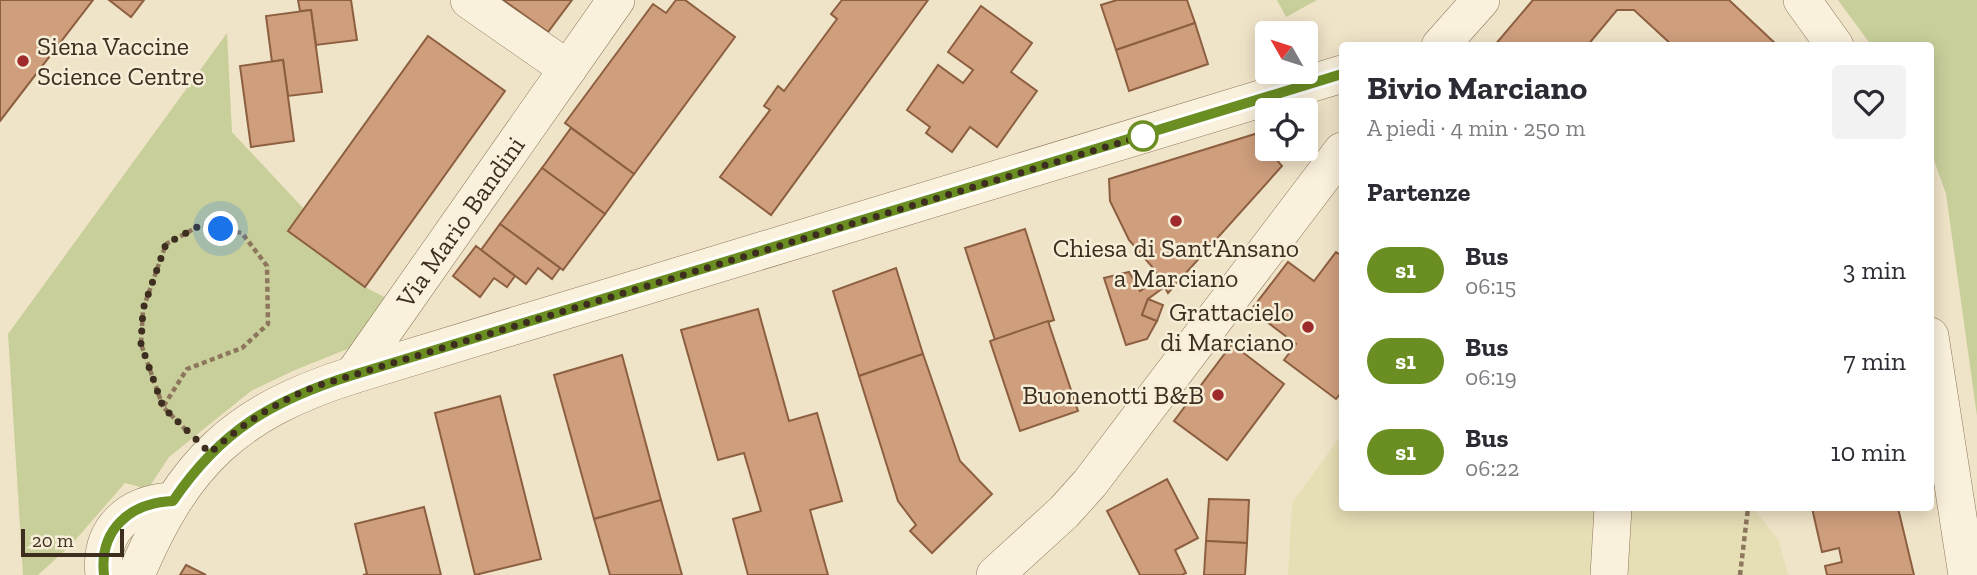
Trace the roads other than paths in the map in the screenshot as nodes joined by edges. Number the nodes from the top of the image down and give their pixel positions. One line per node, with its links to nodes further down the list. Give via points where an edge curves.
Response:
1 (469, 0): 7 (street)
2 (616, 0): 7 (street, Via Mario Bandini)
3 (1481, 0): 5 (street)
4 (1802, 0): 6 (street)
5 (1444, 42)
6 (1832, 42)
7 (568, 69): 11 (street, Via Mario Bandini)
8 (1333, 86): 11 (street)
9 (1339, 155): 16 (street, via 1090,483)
10 (1934, 362): 18 (street)
11 (353, 375): 12 (street, via 295,395 233,433 196,468)
12 (173, 501): 14 (street, via 140,508 123,519 104,550); 15 (street)
13 (1613, 511): 17 (street)
14 (104, 575)
15 (136, 575)
16 (995, 575)
17 (1608, 575)
18 (1967, 575)

